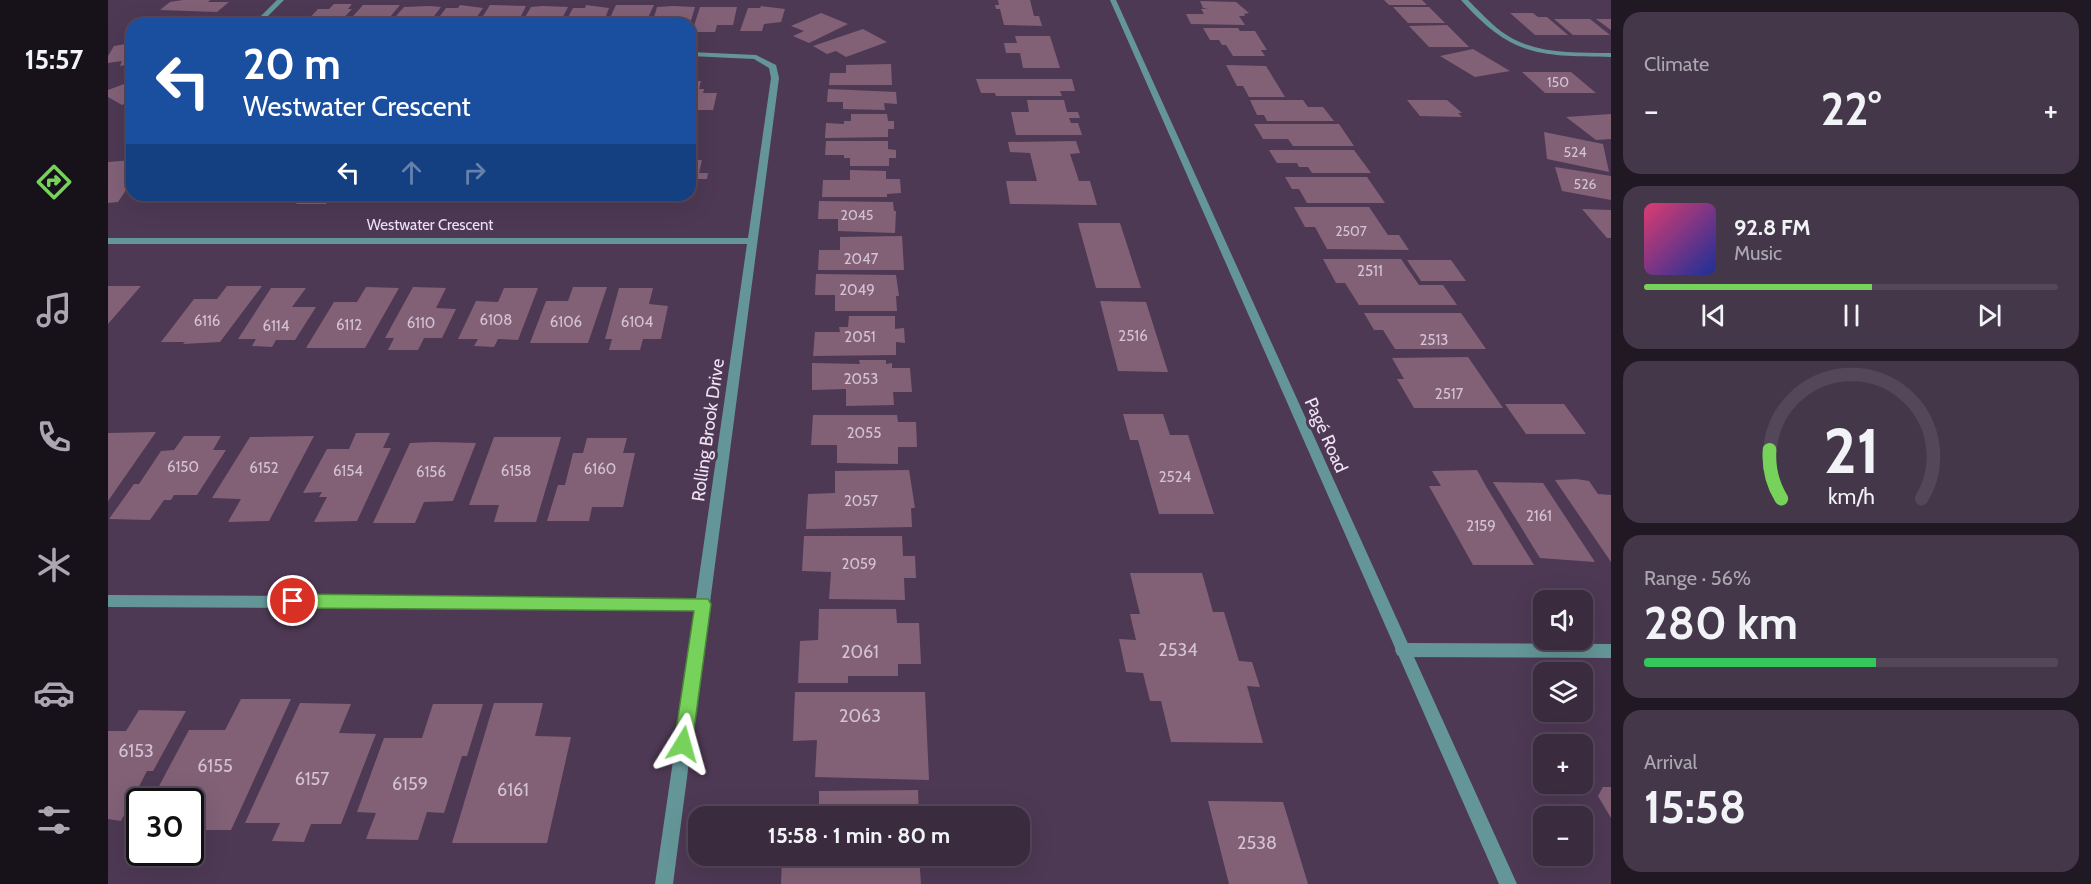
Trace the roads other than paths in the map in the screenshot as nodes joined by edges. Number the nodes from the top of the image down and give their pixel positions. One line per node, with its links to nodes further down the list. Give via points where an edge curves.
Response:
1 (281, 0): 4 (street)
2 (1113, 0): 11 (street, Pagé Road)
3 (1464, 0): 6 (street, via 1503,36 1526,48 1559,54)
4 (262, 18)
5 (696, 54): 8 (street, Rolling Brook Drive, via 756,57 773,67 775,78)
6 (1611, 55)
7 (108, 241): 8 (street, Westwater Crescent)
8 (752, 241): 10 (street, Rolling Brook Drive)
9 (108, 601): 10 (street)
10 (703, 604): 13 (street, Rolling Brook Drive)
11 (1402, 650): 12 (street); 14 (street, Pagé Road)
12 (1611, 651)
13 (664, 884)
14 (1508, 884)

